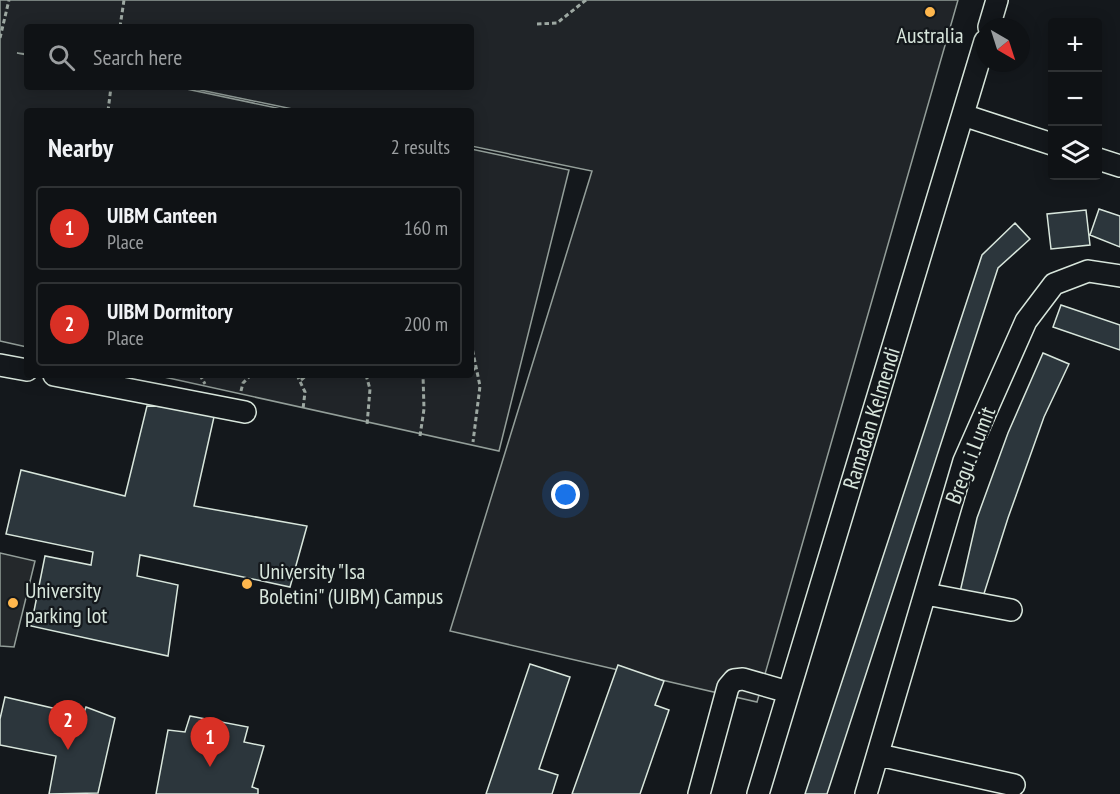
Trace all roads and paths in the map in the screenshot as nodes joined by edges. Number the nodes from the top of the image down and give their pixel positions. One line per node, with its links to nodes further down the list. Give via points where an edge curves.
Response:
1 (9, 0): 8 (path)
2 (124, 0): 6 (path)
3 (586, 0): 7 (path, via 557,23)
4 (997, 0): 5 (street)
5 (992, 18)
6 (120, 24)
7 (537, 24)
8 (0, 38)
9 (976, 72): 12 (street, Ramadan Kelmendi)
10 (111, 90): 11 (path)
11 (108, 108)
12 (963, 115): 13 (street); 34 (street, Ramadan Kelmendi)
13 (1048, 142)
14 (1102, 160): 15 (street)
15 (1120, 166)
16 (1120, 276): 32 (street, Bregu i Lumit, via 1088,271 1054,284 1026,321 964,461)
17 (474, 356): 21 (path)
18 (0, 365): 19 (street)
19 (24, 369)
20 (474, 369): 21 (path)
21 (477, 370): 31 (path, via 480,386)
22 (69, 378): 28 (street)
23 (303, 378): 26 (path)
24 (367, 378): 29 (path, via 370,390)
25 (423, 378): 30 (path)
26 (301, 380): 27 (path)
27 (303, 409)
28 (245, 412)
29 (367, 425)
30 (420, 436)
31 (473, 442)
32 (926, 594): 33 (street); 35 (street, Bregu i Lumit)
33 (1011, 610)
34 (788, 692): 37 (street, via 734,680 728,687); 38 (street, Ramadan Kelmendi)
35 (879, 755): 36 (street); 39 (street, Bregu i Lumit)
36 (1014, 785)
37 (699, 794)
38 (758, 794)
39 (866, 794)

